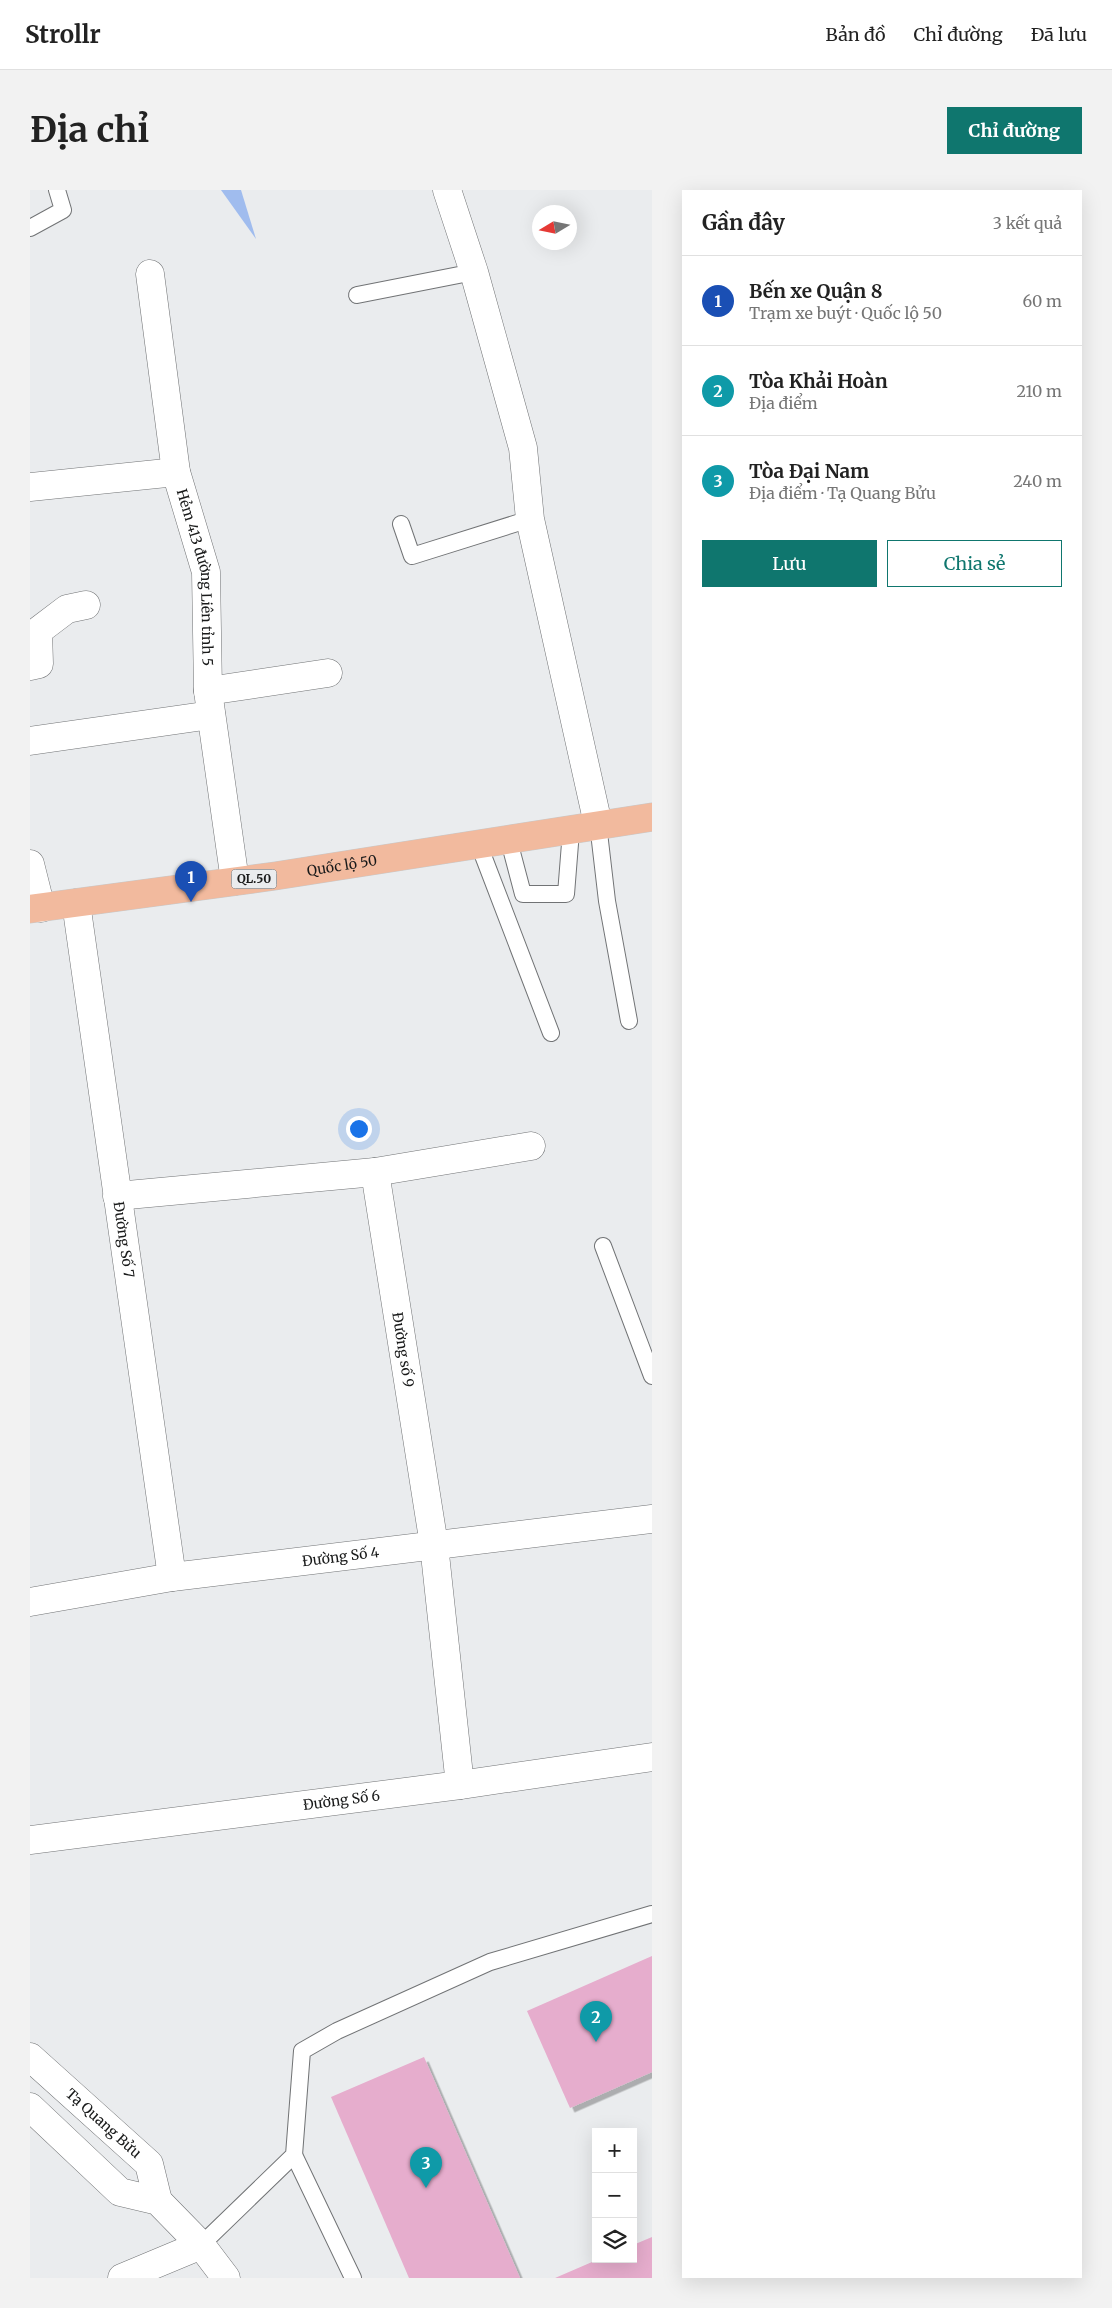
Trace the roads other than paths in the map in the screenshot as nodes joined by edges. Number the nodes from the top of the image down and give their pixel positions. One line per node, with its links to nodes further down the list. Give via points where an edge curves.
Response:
1 (57, 190): 3 (lane, via 63,210)
2 (447, 190): 4 (street)
3 (30, 228)
4 (474, 272): 6 (lane); 9 (street, via 524,448)
5 (150, 274): 7 (street, Hẻm 413 đường Liên tỉnh 5)
6 (357, 295)
7 (176, 472): 8 (street); 14 (street, Hẻm 413 đường Liên tỉnh 5, via 206,572)
8 (31, 484)
9 (530, 519): 10 (lane, via 412,556); 17 (street)
10 (401, 524)
11 (86, 605): 12 (street, via 67,609 38,631 39,664)
12 (30, 666)
13 (328, 673): 14 (street)
14 (209, 703): 15 (street); 22 (street, Hẻm 413 đường Liên tỉnh 5)
15 (30, 741)
16 (652, 817): 17 (main road, Quốc lộ 50 / QL.50)
17 (598, 824): 18 (main road, Quốc lộ 50 / QL.50); 25 (lane, via 607,901)
18 (571, 831): 19 (main road, Quốc lộ 50 / QL.50); 19 (lane, via 566,894 523,894)
19 (509, 841): 20 (main road, Quốc lộ 50 / QL.50)
20 (478, 845): 22 (main road, Quốc lộ 50 / QL.50); 26 (lane)
21 (30, 864): 24 (street)
22 (235, 882): 23 (main road, Quốc lộ 50 / QL.50)
23 (76, 903): 24 (main road, Quốc lộ 50 / QL.50); 29 (street, Đường Số 7)
24 (36, 909)
25 (629, 1021)
26 (551, 1033)
27 (531, 1146): 28 (street)
28 (376, 1172): 29 (street); 33 (street, Đường số 9)
29 (118, 1196): 34 (street, Đường Số 7)
30 (603, 1246): 31 (lane)
31 (652, 1376)
32 (652, 1519): 33 (street, Đường Số 4)
33 (434, 1545): 34 (street, Đường Số 4); 37 (street, Đường số 9)
34 (172, 1577): 35 (street, Đường Số 4)
35 (30, 1602)
36 (652, 1757): 37 (street, Đường Số 6)
37 (460, 1784): 38 (street, Đường Số 6)
38 (30, 1840)
39 (652, 1914): 42 (lane, via 490,1962 337,2031 302,2051)
40 (30, 2057): 43 (street, Tạ Quang Bửu, via 149,2164)
41 (30, 2107): 43 (street, via 120,2192)
42 (294, 2155): 44 (lane); 47 (lane)
43 (158, 2201): 44 (street)
44 (202, 2244): 45 (street); 46 (street)
45 (122, 2278)
46 (226, 2278)
47 (353, 2278)

